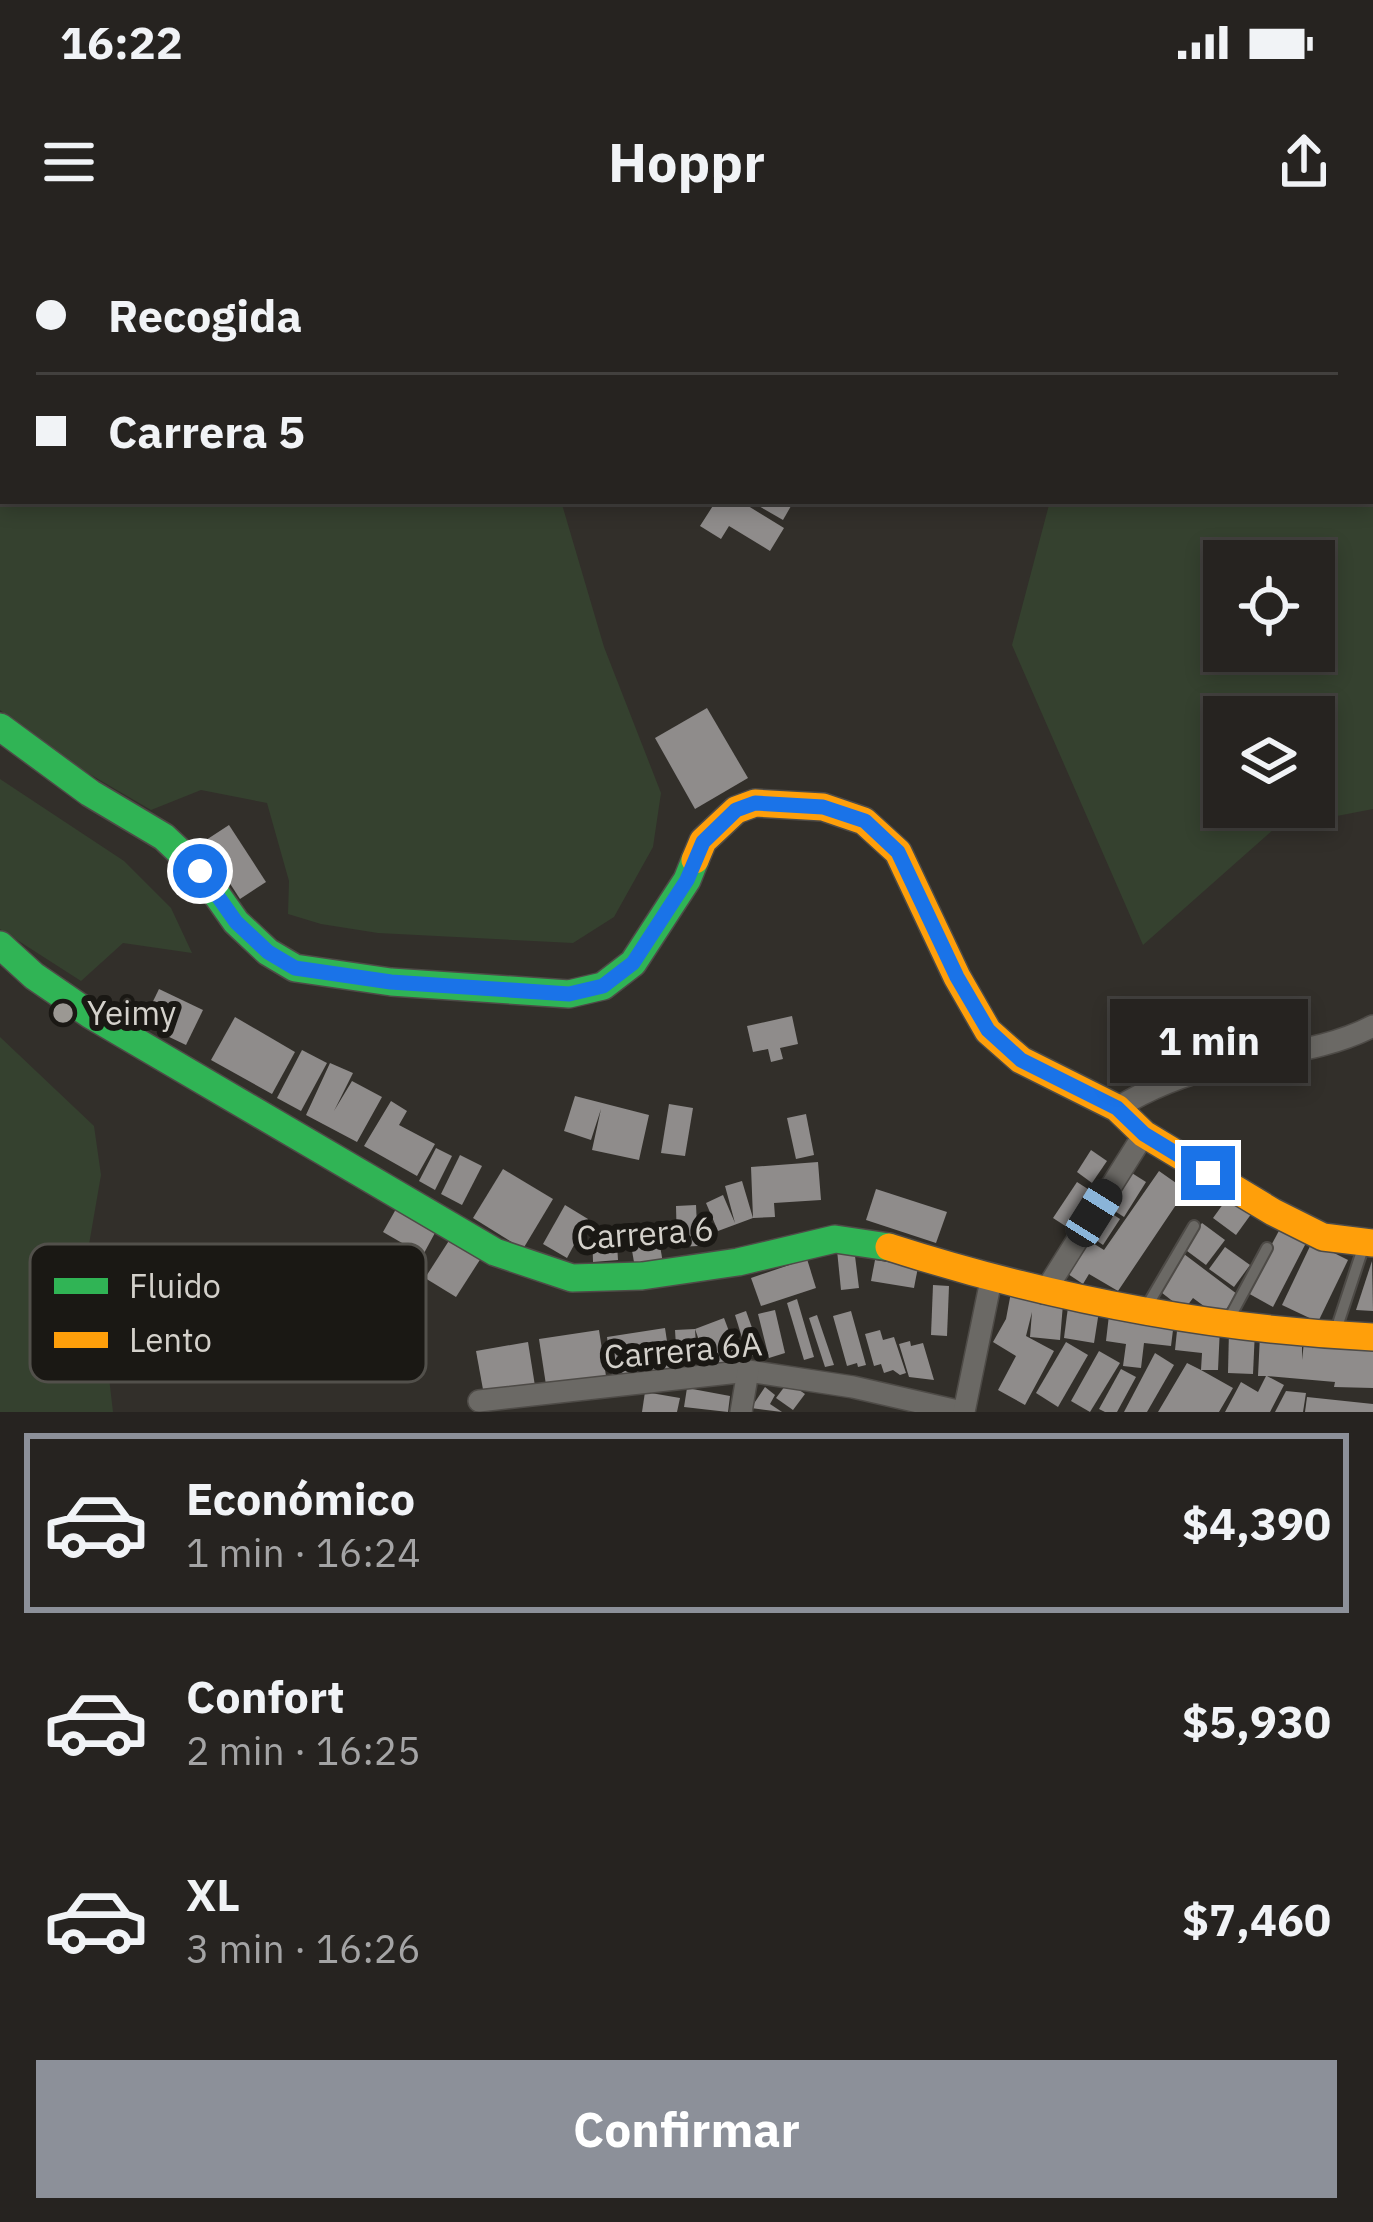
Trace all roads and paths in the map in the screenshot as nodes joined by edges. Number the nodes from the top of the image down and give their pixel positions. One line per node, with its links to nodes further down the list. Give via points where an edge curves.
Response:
1 (0, 727): 4 (street, via 89,794 164,837 268,952 295,968 391,982 569,994 603,986 633,963 703,842 736,810 755,803 823,807 865,821 898,852 988,1030 1021,1060)
2 (0, 945): 9 (street, Carrera 6, via 112,1027 495,1252 572,1278 643,1276 835,1239 874,1243)
3 (1373, 1026): 4 (street, via 1322,1047 1153,1086)
4 (1117, 1108): 5 (street)
5 (1144, 1134): 7 (street, via 1306,1229); 10 (street)
6 (1193, 1226): 11 (lane)
7 (1369, 1243): 13 (lane)
8 (1267, 1248): 12 (lane)
9 (991, 1280): 10 (street, Carrera 6); 20 (street)
10 (1044, 1292): 11 (street, Carrera 6)
11 (1142, 1314): 12 (street, Carrera 6)
12 (1224, 1327): 13 (street, Carrera 6)
13 (1334, 1336): 14 (street, Carrera 6)
14 (1373, 1337)
15 (748, 1371): 16 (street, Carrera 6A); 17 (street, Carrera 6A); 18 (street)
16 (853, 1387): 19 (street); 20 (street, Carrera 6A)
17 (479, 1402)
18 (741, 1412)
19 (848, 1412)
20 (963, 1412)

